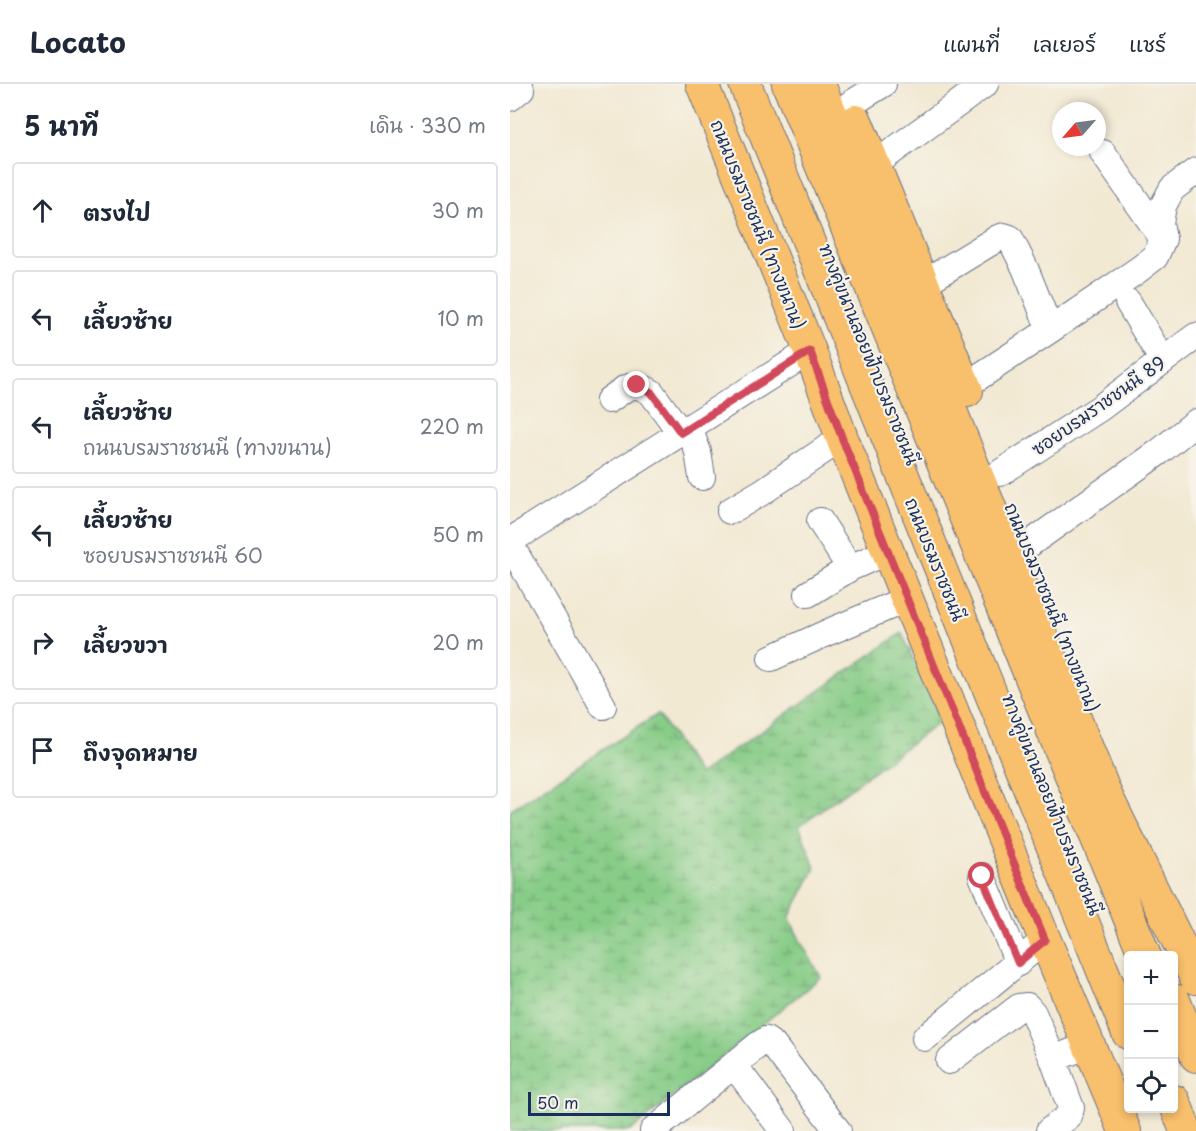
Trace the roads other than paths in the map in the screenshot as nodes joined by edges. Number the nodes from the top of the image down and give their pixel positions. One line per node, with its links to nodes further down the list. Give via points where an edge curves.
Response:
1 (702, 84): 19 (main road, ถนนบรมราชชนนี (ทางขนาน))
2 (721, 84): 32 (main road)
3 (745, 84): 48 (main road, ถนนบรมราชชนนี)
4 (759, 84): 45 (main road, ทางคู่ขนานลอยฟ้าบรมราชชนนี)
5 (788, 84): 40 (main road, ทางคู่ขนานลอยฟ้าบรมราชชนนี)
6 (799, 84): 41 (main road)
7 (819, 84): 44 (main road, via 1106,795)
8 (883, 84): 10 (street)
9 (985, 84): 12 (street)
10 (845, 94): 12 (main road, ถนนบรมราชชนนี (ทางขนาน))
11 (1105, 156): 14 (street)
12 (875, 164): 15 (main road, ถนนบรมราชชนนี (ทางขนาน))
13 (1196, 171): 14 (street, via 1172,189 1163,206)
14 (1163, 239): 17 (street, via 1155,257)
15 (924, 283): 17 (street, via 998,238 1010,238); 21 (main road, ถนนบรมราชชนนี (ทางขนาน))
16 (1128, 302): 20 (street)
17 (1050, 330): 21 (street)
18 (1196, 336): 20 (street, ซอยบรมราชชนนี 89)
19 (810, 351): 24 (street); 25 (main road, ถนนบรมราชชนนี (ทางขนาน))
20 (1163, 361): 26 (street, ซอยบรมราชชนนี 89, via 1100,408)
21 (965, 386): 26 (main road, ถนนบรมราชชนนี (ทางขนาน))
22 (609, 400): 24 (street, via 637,385 651,392)
23 (1196, 422): 31 (street)
24 (685, 430): 27 (street, via 699,452); 30 (street)
25 (842, 438): 28 (street); 32 (main road, ถนนบรมราชชนนี (ทางขนาน))
26 (1000, 473): 31 (main road, ถนนบรมราชชนนี (ทางขนาน))
27 (702, 477)
28 (730, 511)
29 (820, 522): 33 (street)
30 (510, 542): 37 (street)
31 (1028, 545): 43 (main road, ถนนบรมราชชนนี (ทางขนาน))
32 (899, 553): 33 (street); 35 (main road, ถนนบรมราชชนนี (ทางขนาน)); 47 (main road, via 1021,834)
33 (850, 568): 34 (street)
34 (808, 594)
35 (907, 599): 36 (street); 39 (main road, ถนนบรมราชชนนี (ทางขนาน))
36 (771, 658)
37 (603, 706)
38 (982, 876): 42 (street)
39 (1045, 940): 42 (street); 47 (main road, ถนนบรมราชชนนี (ทางขนาน))
40 (1143, 951)
41 (1153, 951)
42 (1018, 963): 49 (street)
43 (1196, 964)
44 (1196, 978)
45 (1124, 980)
46 (1175, 1005): 52 (main road)
47 (1073, 1007): 51 (main road, ถนนบรมราชชนนี (ทางขนาน))
48 (1124, 1023)
49 (925, 1038)
50 (1178, 1038): 56 (main road)
51 (1089, 1045): 53 (street); 63 (main road, ถนนบรมราชชนนี (ทางขนาน))
52 (1196, 1056)
53 (1053, 1059): 54 (street, via 1027,1006 1019,1007); 62 (street, via 1071,1108 1069,1116)
54 (949, 1061)
55 (734, 1065): 59 (street); 60 (street); 61 (street, via 766,1040)
56 (1196, 1081)
57 (1162, 1113): 64 (main road)
58 (1178, 1113): 65 (main road)
59 (653, 1131)
60 (783, 1131)
61 (838, 1131)
62 (1049, 1131)
63 (1125, 1131)
64 (1169, 1131)
65 (1186, 1131)

